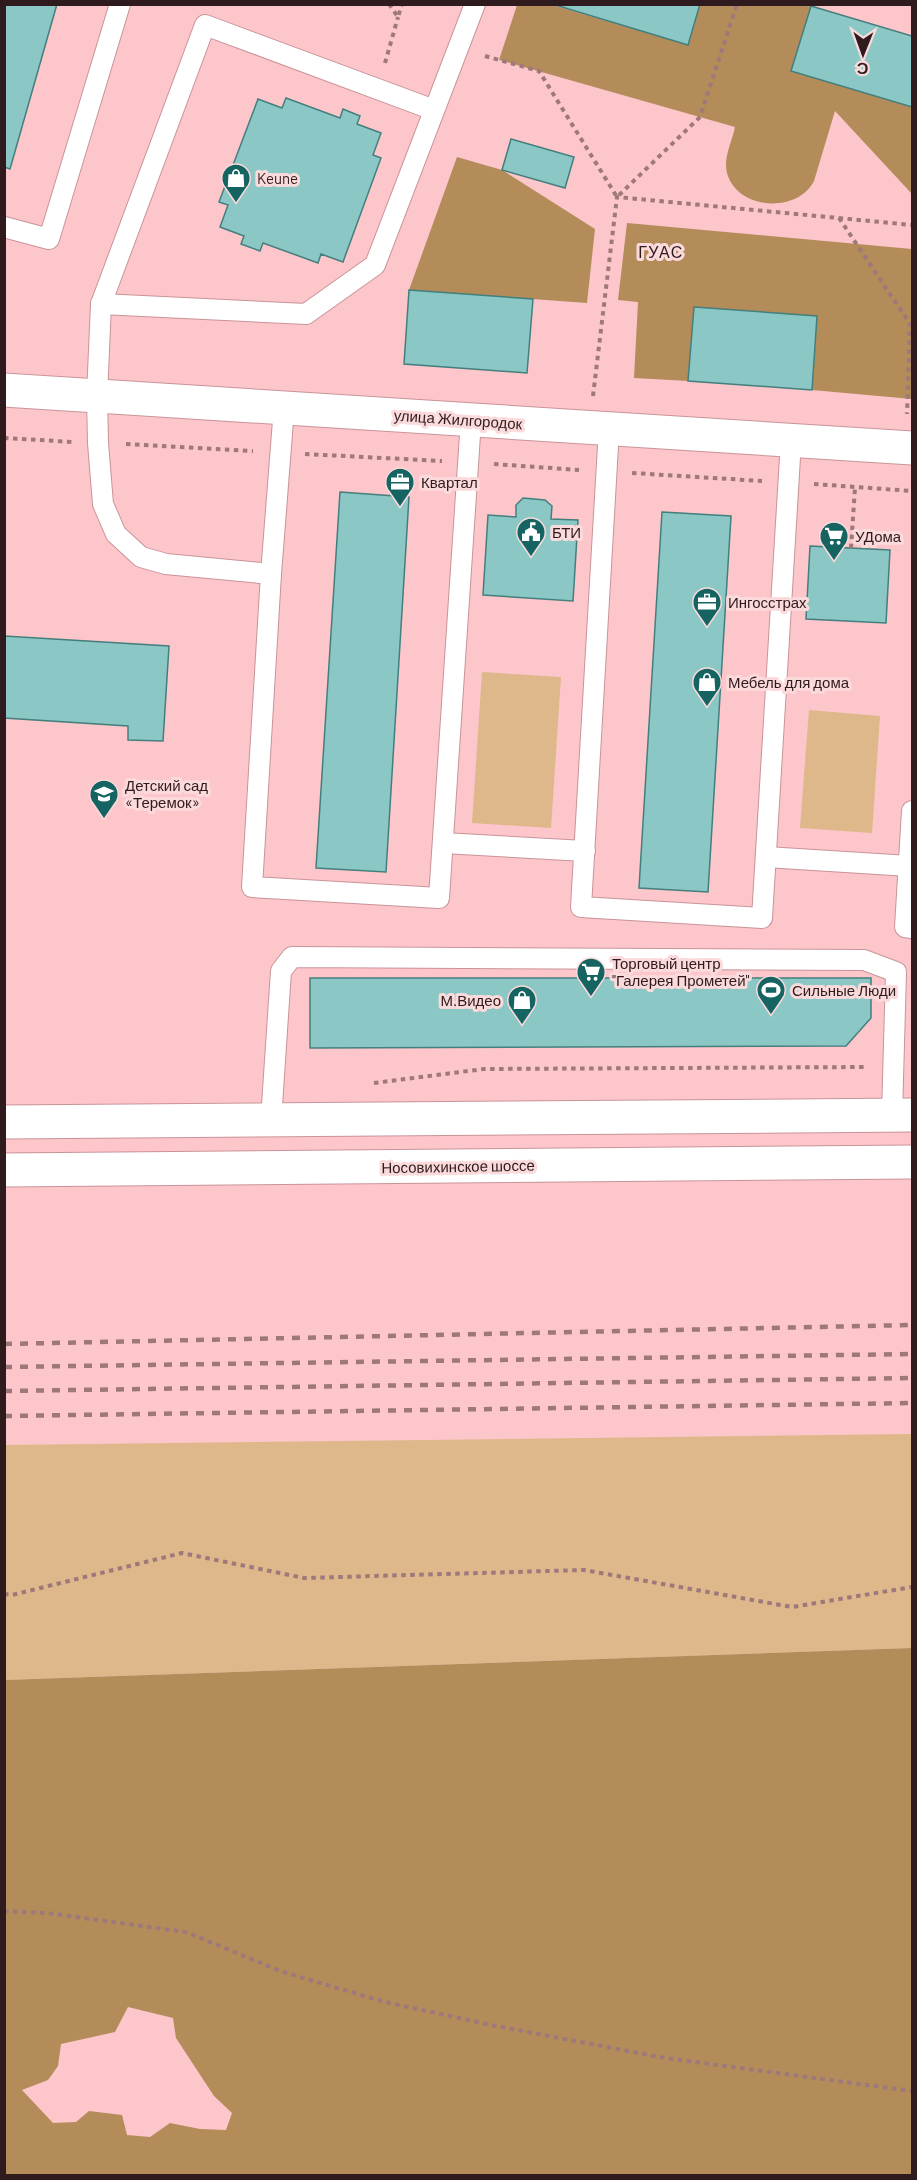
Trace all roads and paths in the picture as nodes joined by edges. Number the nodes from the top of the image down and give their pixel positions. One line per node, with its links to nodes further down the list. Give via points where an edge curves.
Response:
1 (120, 4): 13 (lane, via 49,239)
2 (389, 4): 6 (path)
3 (402, 4): 6 (path)
4 (475, 4): 7 (lane)
5 (737, 4): 10 (path, via 700,117)
6 (399, 17): 8 (path)
7 (458, 47): 9 (lane); 10 (path, via 539,71)
8 (377, 89): 9 (lane); 14 (lane, via 205,25)
9 (434, 111): 14 (lane, via 375,265 306,315)
10 (617, 197): 11 (path); 17 (path)
11 (839, 218): 12 (path); 21 (path, via 910,324)
12 (912, 225)
13 (4, 227)
14 (101, 304): 16 (lane)
15 (4, 390): 16 (main road, улица Жилгородок)
16 (98, 396): 18 (main road, улица Жилгородок); 25 (lane, via 103,504 116,534 141,557 166,564)
17 (593, 398)
18 (284, 408): 19 (main road, улица Жилгородок); 25 (lane)
19 (471, 420): 20 (main road, улица Жилгородок); 27 (lane)
20 (609, 429): 22 (main road, улица Жилгородок); 28 (lane)
21 (909, 433): 22 (main road, улица Жилгородок)
22 (791, 441): 29 (lane)
23 (855, 487): 24 (path)
24 (851, 548)
25 (271, 574): 27 (lane, via 252,887 439,898)
26 (912, 811): 30 (lane)
27 (443, 843): 28 (lane)
28 (585, 851): 29 (lane, via 581,907 762,918)
29 (766, 857): 30 (lane)
30 (909, 866): 31 (lane, via 905,927)
31 (912, 928)
32 (894, 1067): 33 (path, via 484,1070); 34 (lane); 35 (lane, via 896,972 864,960 292,957 281,971)
33 (367, 1084)
34 (902, 1115): 35 (main road)
35 (272, 1120): 36 (main road)
36 (4, 1122)
37 (912, 1162): 38 (main road, Носовихинское шоссе)
38 (4, 1170)
39 (912, 1587): 40 (path, via 792,1607 584,1570 304,1578 182,1553)
40 (4, 1594)
41 (4, 1911): 42 (path, via 186,1932 280,1971 385,2002 507,2028 665,2058)
42 (912, 2091)

